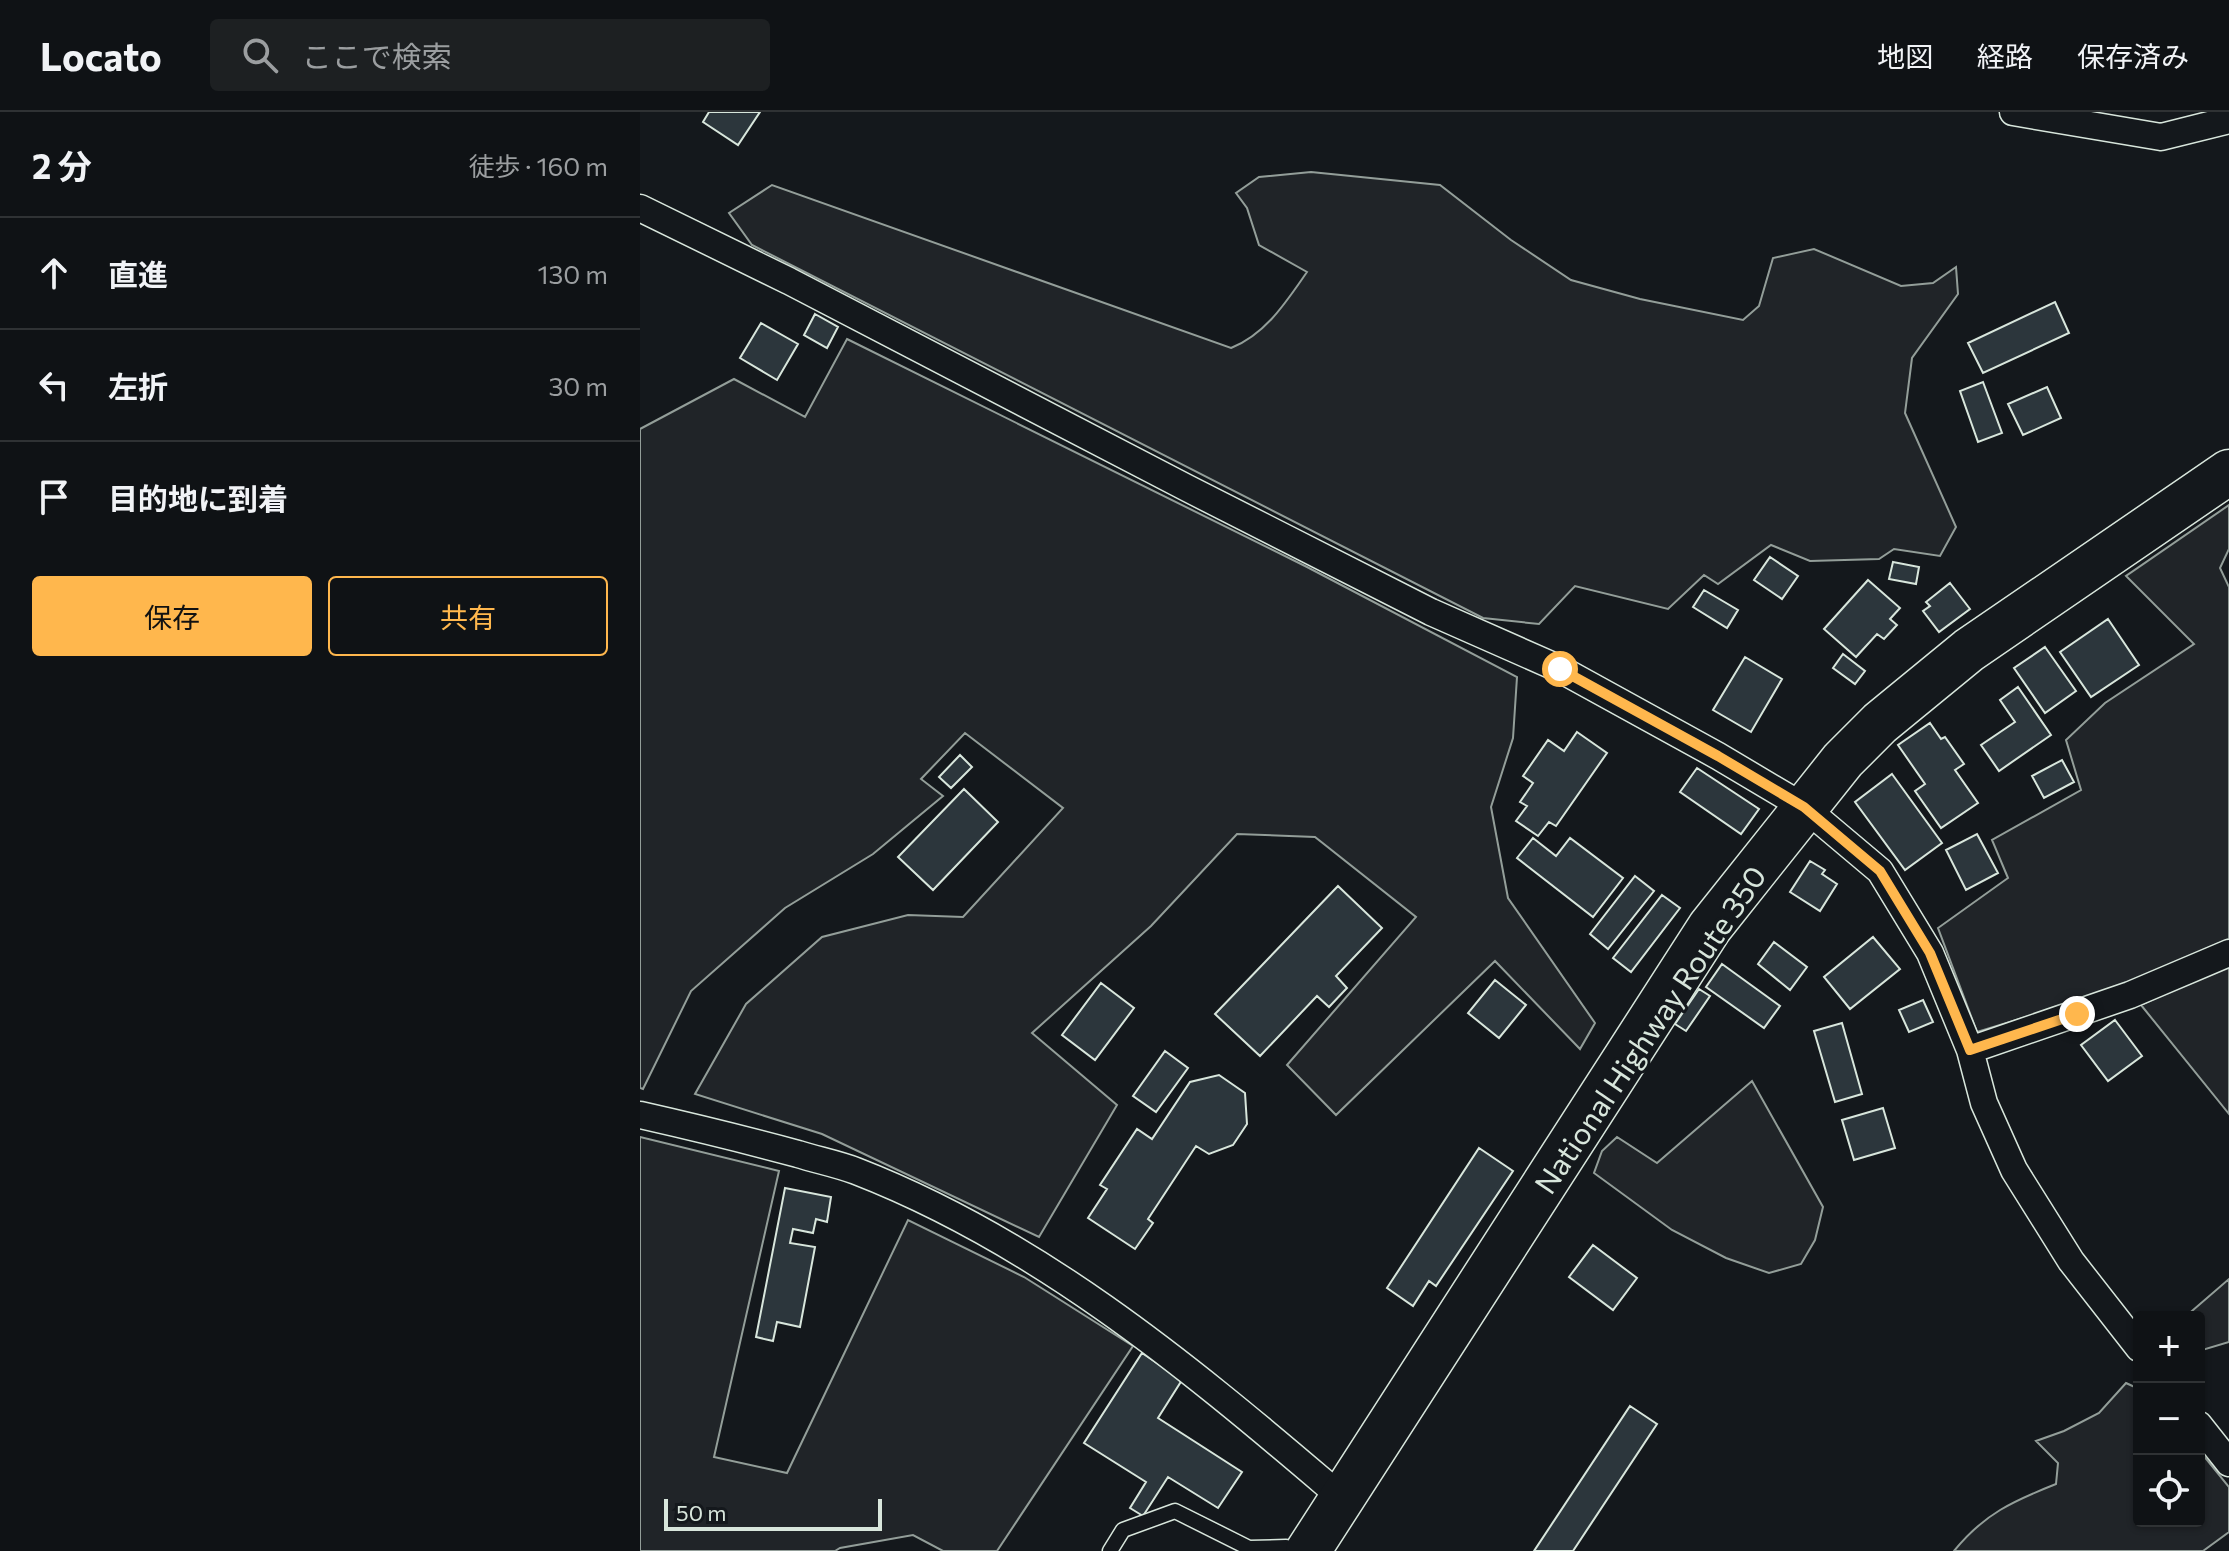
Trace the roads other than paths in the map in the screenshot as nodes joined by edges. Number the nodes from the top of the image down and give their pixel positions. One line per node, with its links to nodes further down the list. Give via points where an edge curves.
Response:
1 (2013, 112): 2 (street, via 2161,137)
2 (2229, 120)
3 (640, 208): 5 (street, via 1431,612 1560,669)
4 (2229, 472): 5 (highway, National Highway Route 350, via 1969,650 1880,723)
5 (1804, 807): 7 (street, via 1880,871 1930,953); 12 (highway, National Highway Route 350, via 1710,927)
6 (2229, 953): 7 (street, via 2130,995)
7 (1970, 1050): 9 (street, via 1984,1103 2014,1170 2071,1261)
8 (640, 1115): 12 (street, via 855,1171 1016,1251 1137,1330 1230,1402)
9 (2133, 1340)
10 (2205, 1433): 11 (street)
11 (2229, 1463)
12 (1340, 1500): 15 (highway, National Highway Route 350)
13 (1110, 1551): 14 (lane, via 1123,1530 1175,1511 1249,1548)
14 (1292, 1551)
15 (1308, 1551)

